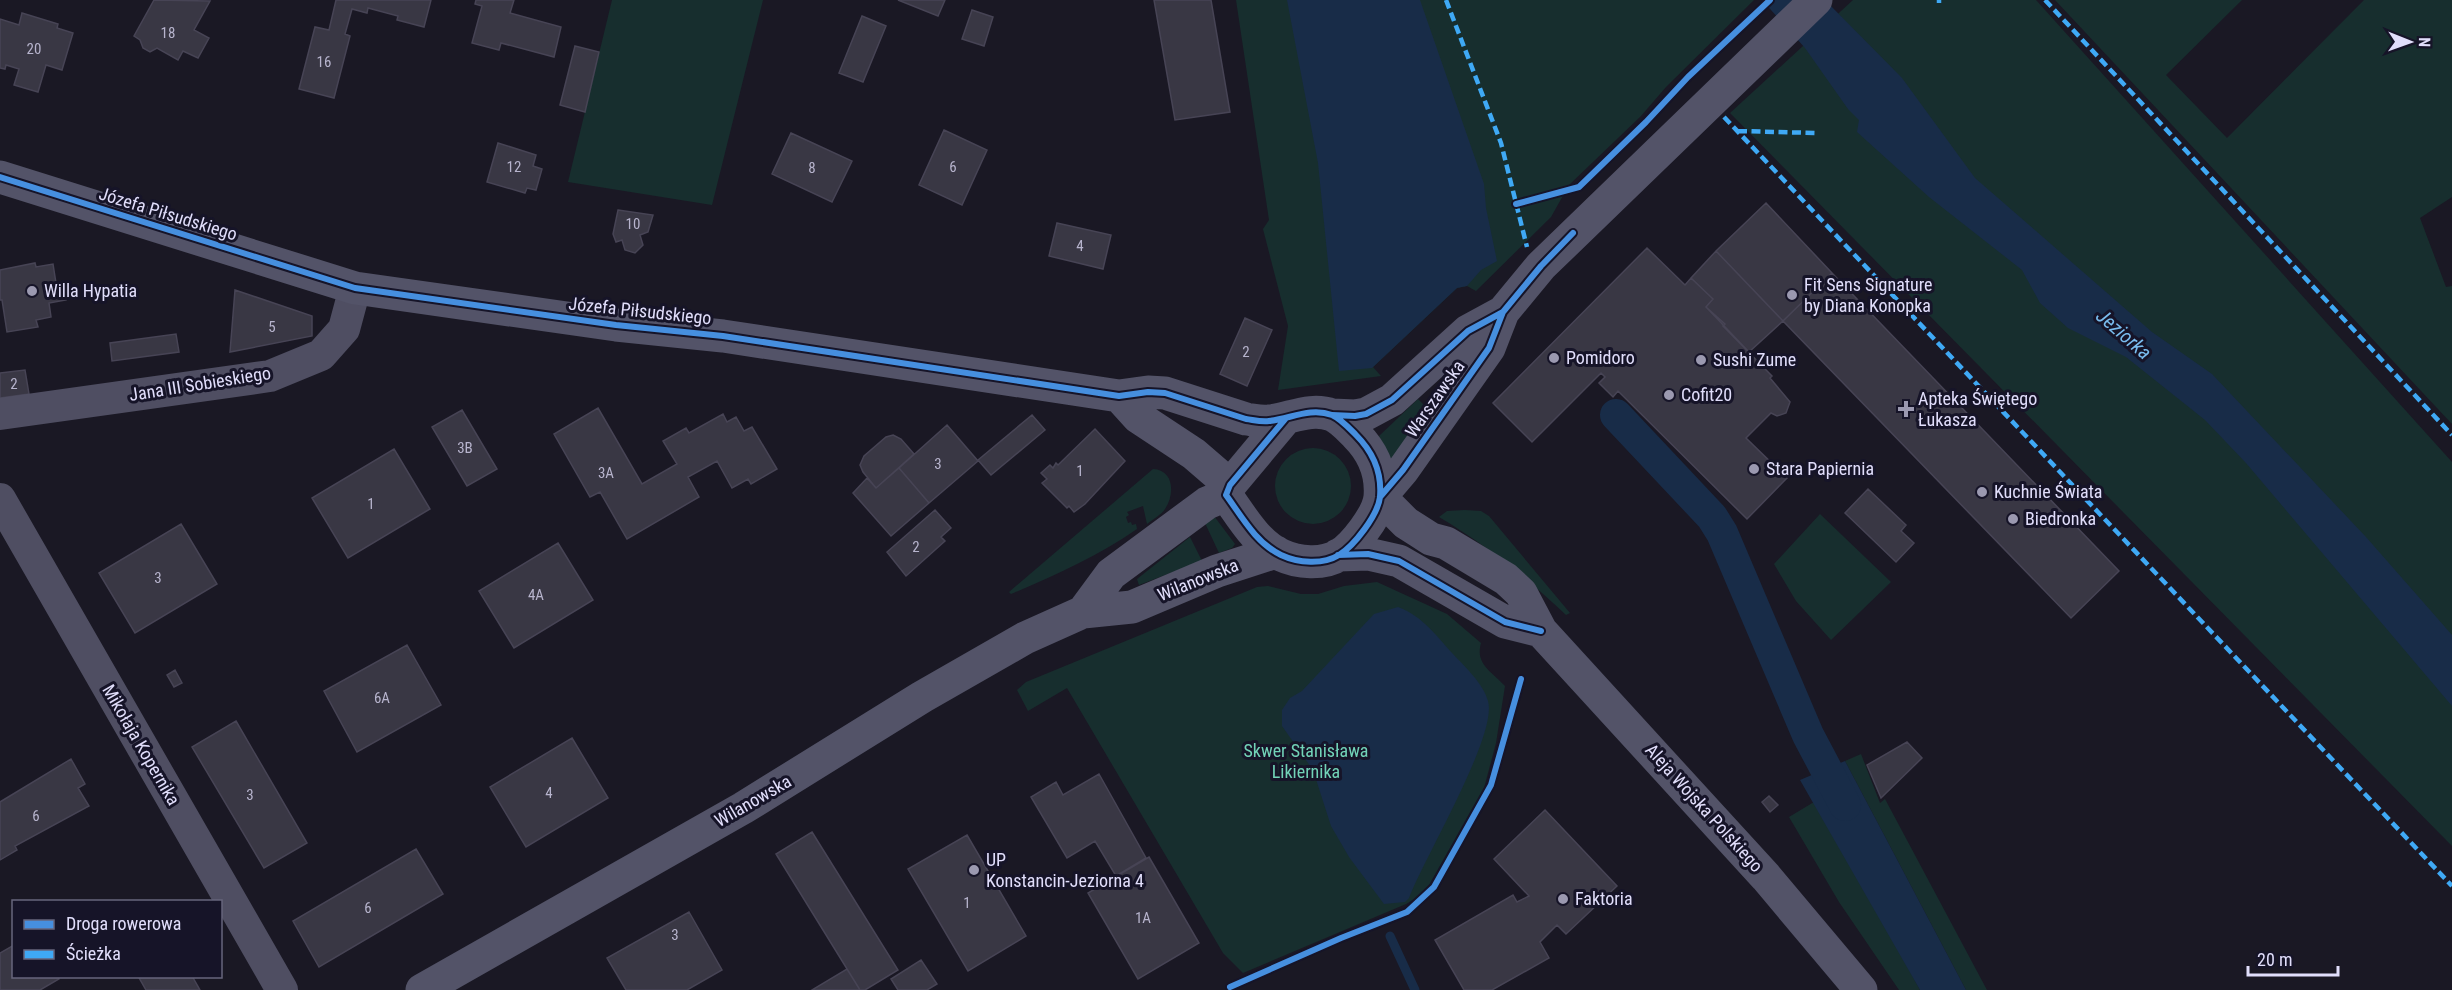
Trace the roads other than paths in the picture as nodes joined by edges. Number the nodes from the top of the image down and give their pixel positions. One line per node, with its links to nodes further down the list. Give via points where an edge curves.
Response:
1 (1816, 0): 4 (main road, Warszawska, via 1573,233)
2 (0, 177): 3 (main road, Józefa Piłsudskiego)
3 (355, 288): 5 (main road, Józefa Piłsudskiego, via 605,324 723,336); 6 (street, Jana III Sobieskiego, via 344,329 321,356 270,376)
4 (1503, 312): 7 (main road, Warszawska, via 1468,331 1392,400 1366,414); 9 (main road, Warszawska, via 1490,348)
5 (1119, 396): 8 (main road, Józefa Piłsudskiego, via 1165,393 1246,419); 10 (main road, via 1138,417 1194,454)
6 (0, 414)
7 (1332, 415): 8 (main road, via 1300,413); 11 (main road, via 1369,449 1380,478)
8 (1286, 418): 10 (main road)
9 (1403, 470): 11 (main road, Warszawska); 13 (main road, Aleja Wojska Polskiego, via 1419,511)
10 (1228, 490): 14 (main road, via 1251,530); 16 (main road, Wilanowska, via 1111,574)
11 (1380, 497): 13 (main road, Aleja Wojska Polskiego, via 1406,523 1431,539); 15 (main road, via 1369,522)
12 (0, 499): 18 (street, Mikołaja Kopernika)
13 (1446, 543): 17 (main road, Aleja Wojska Polskiego, via 1514,586)
14 (1276, 552): 15 (main road, via 1311,561); 16 (main road, Wilanowska, via 1217,571 1132,607)
15 (1338, 555): 17 (main road, via 1368,554 1399,561 1505,622)
16 (1083, 612): 19 (main road, Wilanowska, via 1025,638 921,697 753,802)
17 (1541, 631): 20 (main road, Aleja Wojska Polskiego, via 1766,877)
18 (282, 990)
19 (422, 990)
20 (1861, 990)

